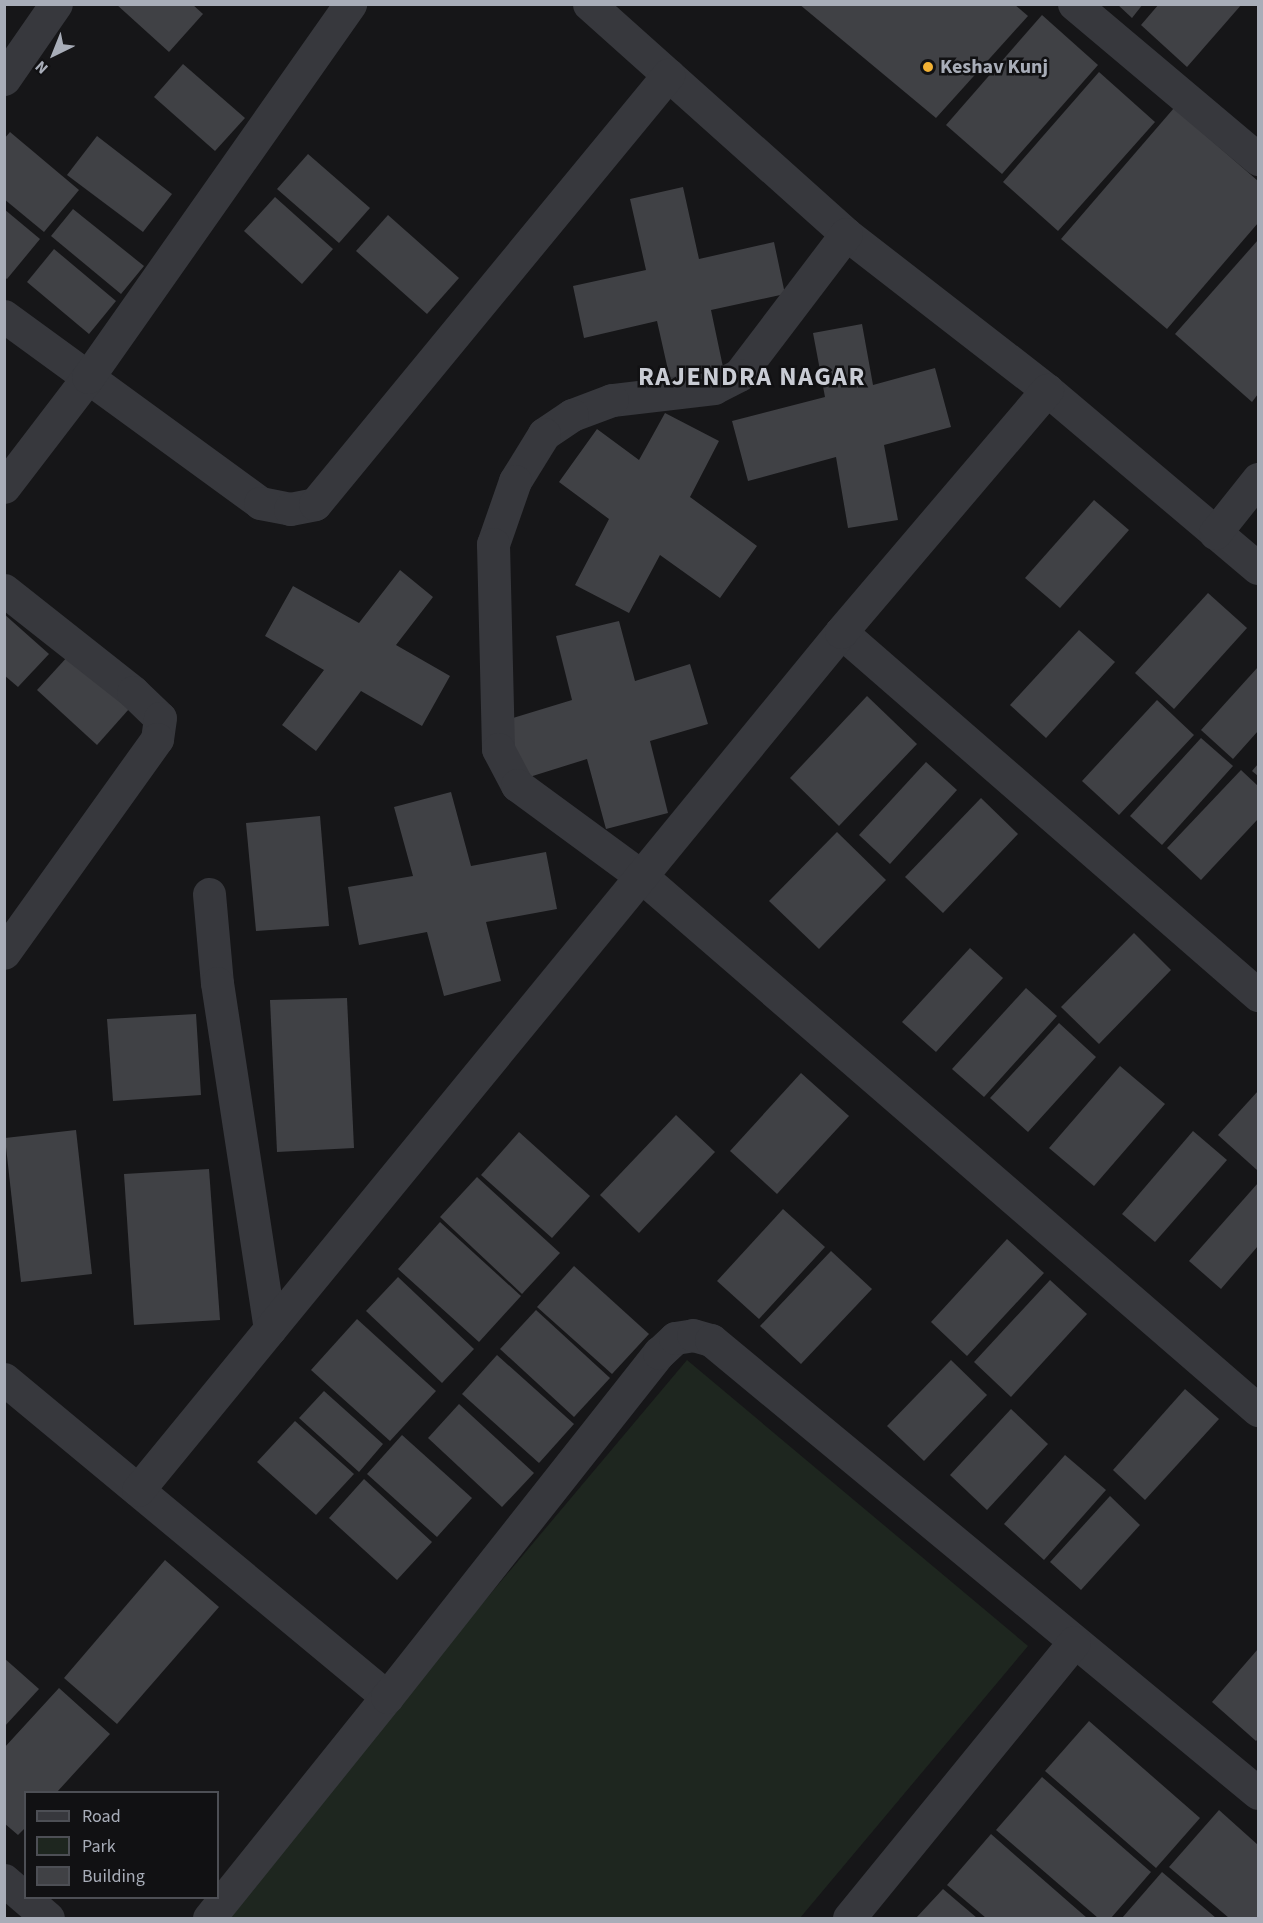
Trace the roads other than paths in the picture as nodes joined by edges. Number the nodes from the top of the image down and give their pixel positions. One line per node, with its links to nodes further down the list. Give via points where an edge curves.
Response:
1 (56, 4): 6 (street)
2 (350, 4): 10 (street)
3 (589, 4): 5 (street)
4 (1074, 4): 7 (street)
5 (668, 75): 8 (street); 10 (street, via 315,504 290,509 260,503)
6 (4, 79)
7 (1258, 159)
8 (846, 234): 11 (street); 18 (street, via 739,375 714,388 612,400 572,415 544,434 515,481 493,544 498,749 517,785)
9 (4, 316): 10 (street)
10 (88, 377): 13 (street)
11 (1047, 390): 14 (street); 17 (street)
12 (1258, 479): 14 (street)
13 (4, 487)
14 (1215, 533): 15 (street)
15 (1258, 568)
16 (4, 590): 20 (street, via 160,718 157,740)
17 (840, 632): 18 (street); 21 (street)
18 (641, 876): 22 (street); 24 (street)
19 (208, 894): 22 (street, via 217,983)
20 (4, 953)
21 (1258, 995)
22 (270, 1329): 25 (street)
23 (4, 1379): 25 (street)
24 (1258, 1410)
25 (138, 1490): 27 (street)
26 (1074, 1642): 27 (street, via 711,1340 693,1335 675,1338 659,1353); 28 (street); 34 (street)
27 (387, 1698): 33 (street)
28 (1258, 1793)
29 (4, 1880): 30 (street)
30 (24, 1897)
31 (26, 1899): 32 (street)
32 (48, 1918)
33 (208, 1918)
34 (849, 1918)

